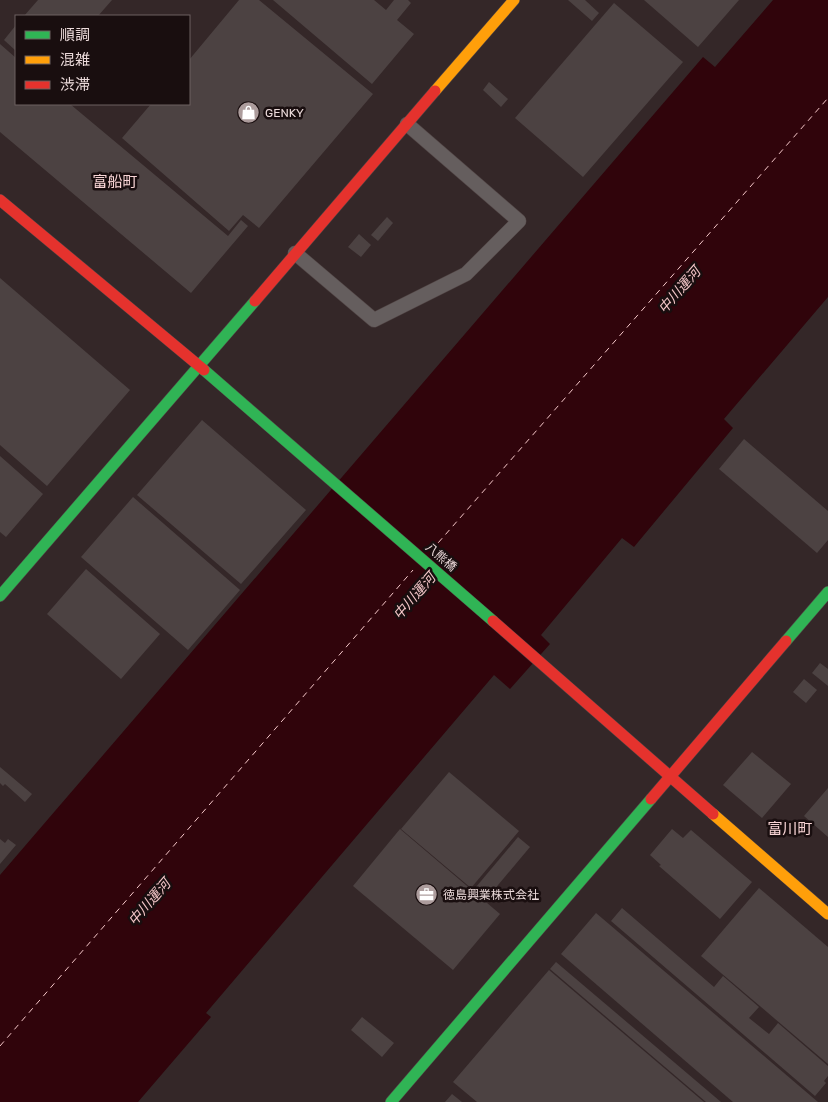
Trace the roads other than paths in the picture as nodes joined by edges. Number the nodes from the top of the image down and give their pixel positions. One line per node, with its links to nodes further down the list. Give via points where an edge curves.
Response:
1 (514, 0): 2 (street)
2 (407, 124): 4 (street); 4 (lane, via 519,221 466,274 374,320)
3 (0, 200): 5 (street, 八熊橋)
4 (296, 253): 5 (street)
5 (199, 365): 7 (street); 8 (street, 八熊橋)
6 (828, 592): 8 (street)
7 (0, 596)
8 (670, 776): 9 (street, 八熊橋); 10 (street)
9 (828, 914)
10 (391, 1102)

